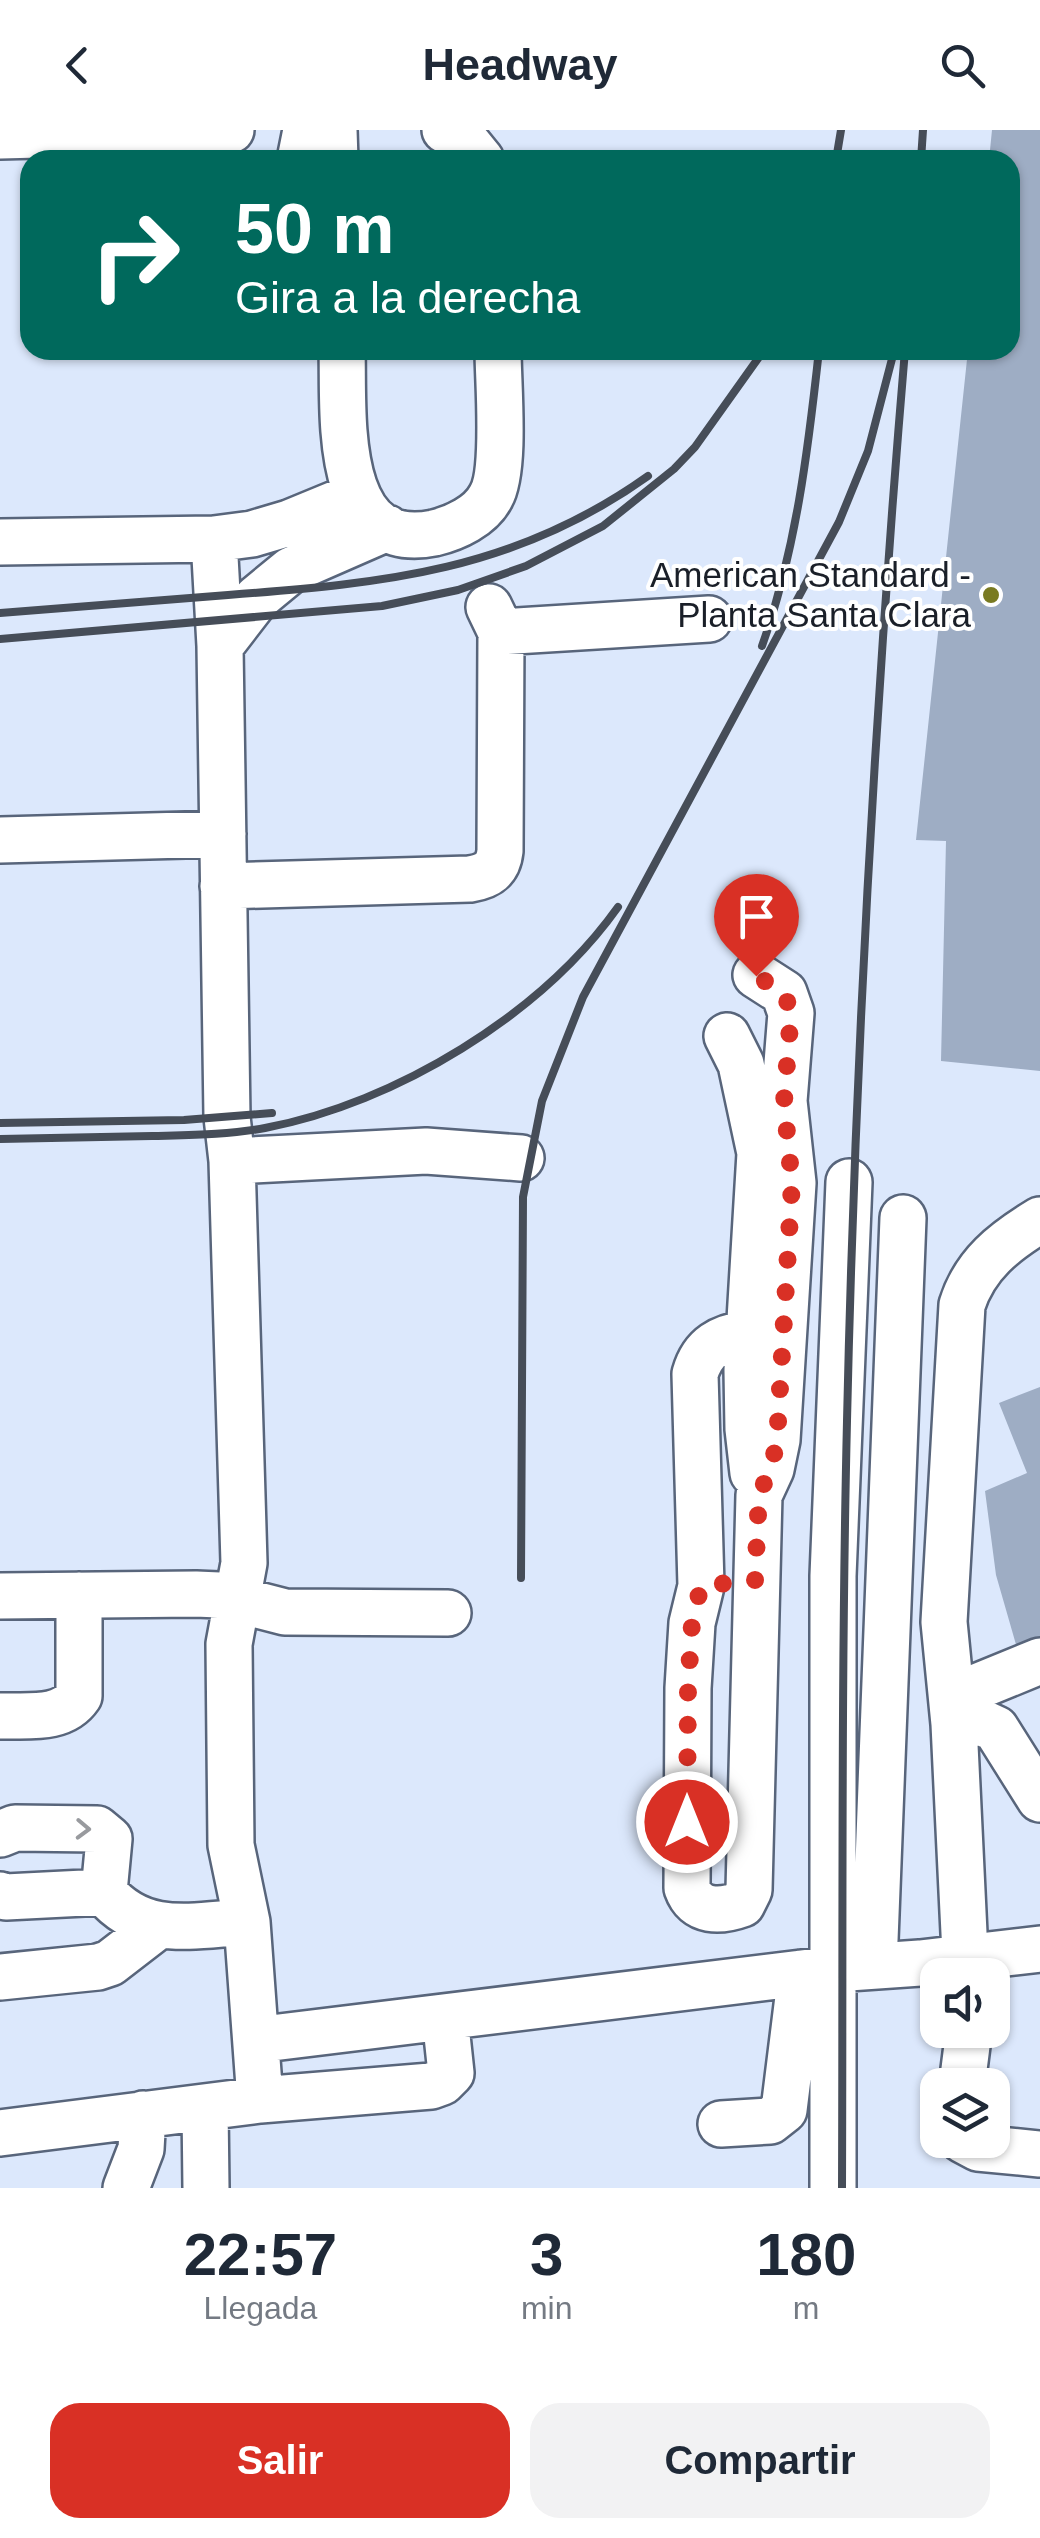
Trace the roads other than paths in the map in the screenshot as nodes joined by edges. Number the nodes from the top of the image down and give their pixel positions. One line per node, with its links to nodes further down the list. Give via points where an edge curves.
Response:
1 (231, 130): 3 (street)
2 (445, 130): 4 (street)
3 (0, 136)
4 (472, 150)
5 (318, 360): 8 (street)
6 (342, 360): 8 (street)
7 (498, 360): 9 (street, via 498,451 492,495 480,511 440,532 405,535)
8 (344, 406): 9 (street, via 346,466)
9 (372, 511): 10 (street); 13 (street, via 257,598)
10 (214, 539): 11 (street); 13 (street)
11 (0, 542)
12 (709, 618): 16 (street, via 495,619 500,851 491,872 470,880)
13 (220, 646): 14 (street)
14 (223, 834): 15 (street); 16 (street)
15 (0, 840)
16 (223, 886): 21 (street)
17 (756, 976): 19 (street, via 784,992 791,1013 784,1102)
18 (727, 1036): 19 (street)
19 (773, 1135): 25 (street, via 760,1161); 26 (street, via 792,1183 777,1440)
20 (521, 1158): 21 (street, via 426,1150)
21 (232, 1161): 31 (street, via 244,1563)
22 (849, 1182): 47 (street, via 833,1576)
23 (903, 1218): 47 (street)
24 (1040, 1220): 34 (street, via 984,1262 962,1306 944,1622)
25 (748, 1334): 26 (street, via 748,1429); 28 (street, via 708,1348 695,1374)
26 (759, 1494): 27 (street)
27 (755, 1580): 28 (street); 40 (street, via 750,1890 742,1904)
28 (701, 1586): 40 (street, via 688,1688 687,1888 702,1907)
29 (79, 1595): 30 (street); 31 (street); 35 (street, via 80,1696 54,1714)
30 (0, 1596)
31 (237, 1600): 32 (street, via 285,1612); 41 (street, via 229,1644 231,1845)
32 (448, 1613)
33 (1040, 1661): 34 (street)
34 (953, 1710): 36 (street, via 996,1729); 44 (street)
35 (0, 1716)
36 (1040, 1799)
37 (0, 1834): 38 (street, one-way to 38, via 15,1828 103,1831 109,1845)
38 (104, 1892): 39 (street); 42 (street, via 121,1912)
39 (0, 1895)
40 (724, 1909): 49 (street)
41 (248, 1922): 42 (street); 51 (street)
42 (158, 1926): 48 (street, via 98,1967)
43 (1040, 1949): 45 (street)
44 (966, 1958)
45 (1001, 1958)
46 (920, 1967): 47 (street)
47 (837, 1969): 49 (street); 55 (street, via 784,2110 770,2121); 61 (street)
48 (0, 1976)
49 (724, 1983): 50 (street)
50 (446, 2017): 51 (street); 52 (street, via 452,2064 442,2082)
51 (256, 2040): 52 (street)
52 (260, 2100): 53 (street)
53 (205, 2107): 54 (street); 60 (street)
54 (143, 2114): 56 (street); 59 (street, via 144,2138)
55 (720, 2124)
56 (0, 2134)
57 (1010, 2151): 58 (street)
58 (1040, 2154)
59 (126, 2188)
60 (206, 2188)
61 (833, 2188)

